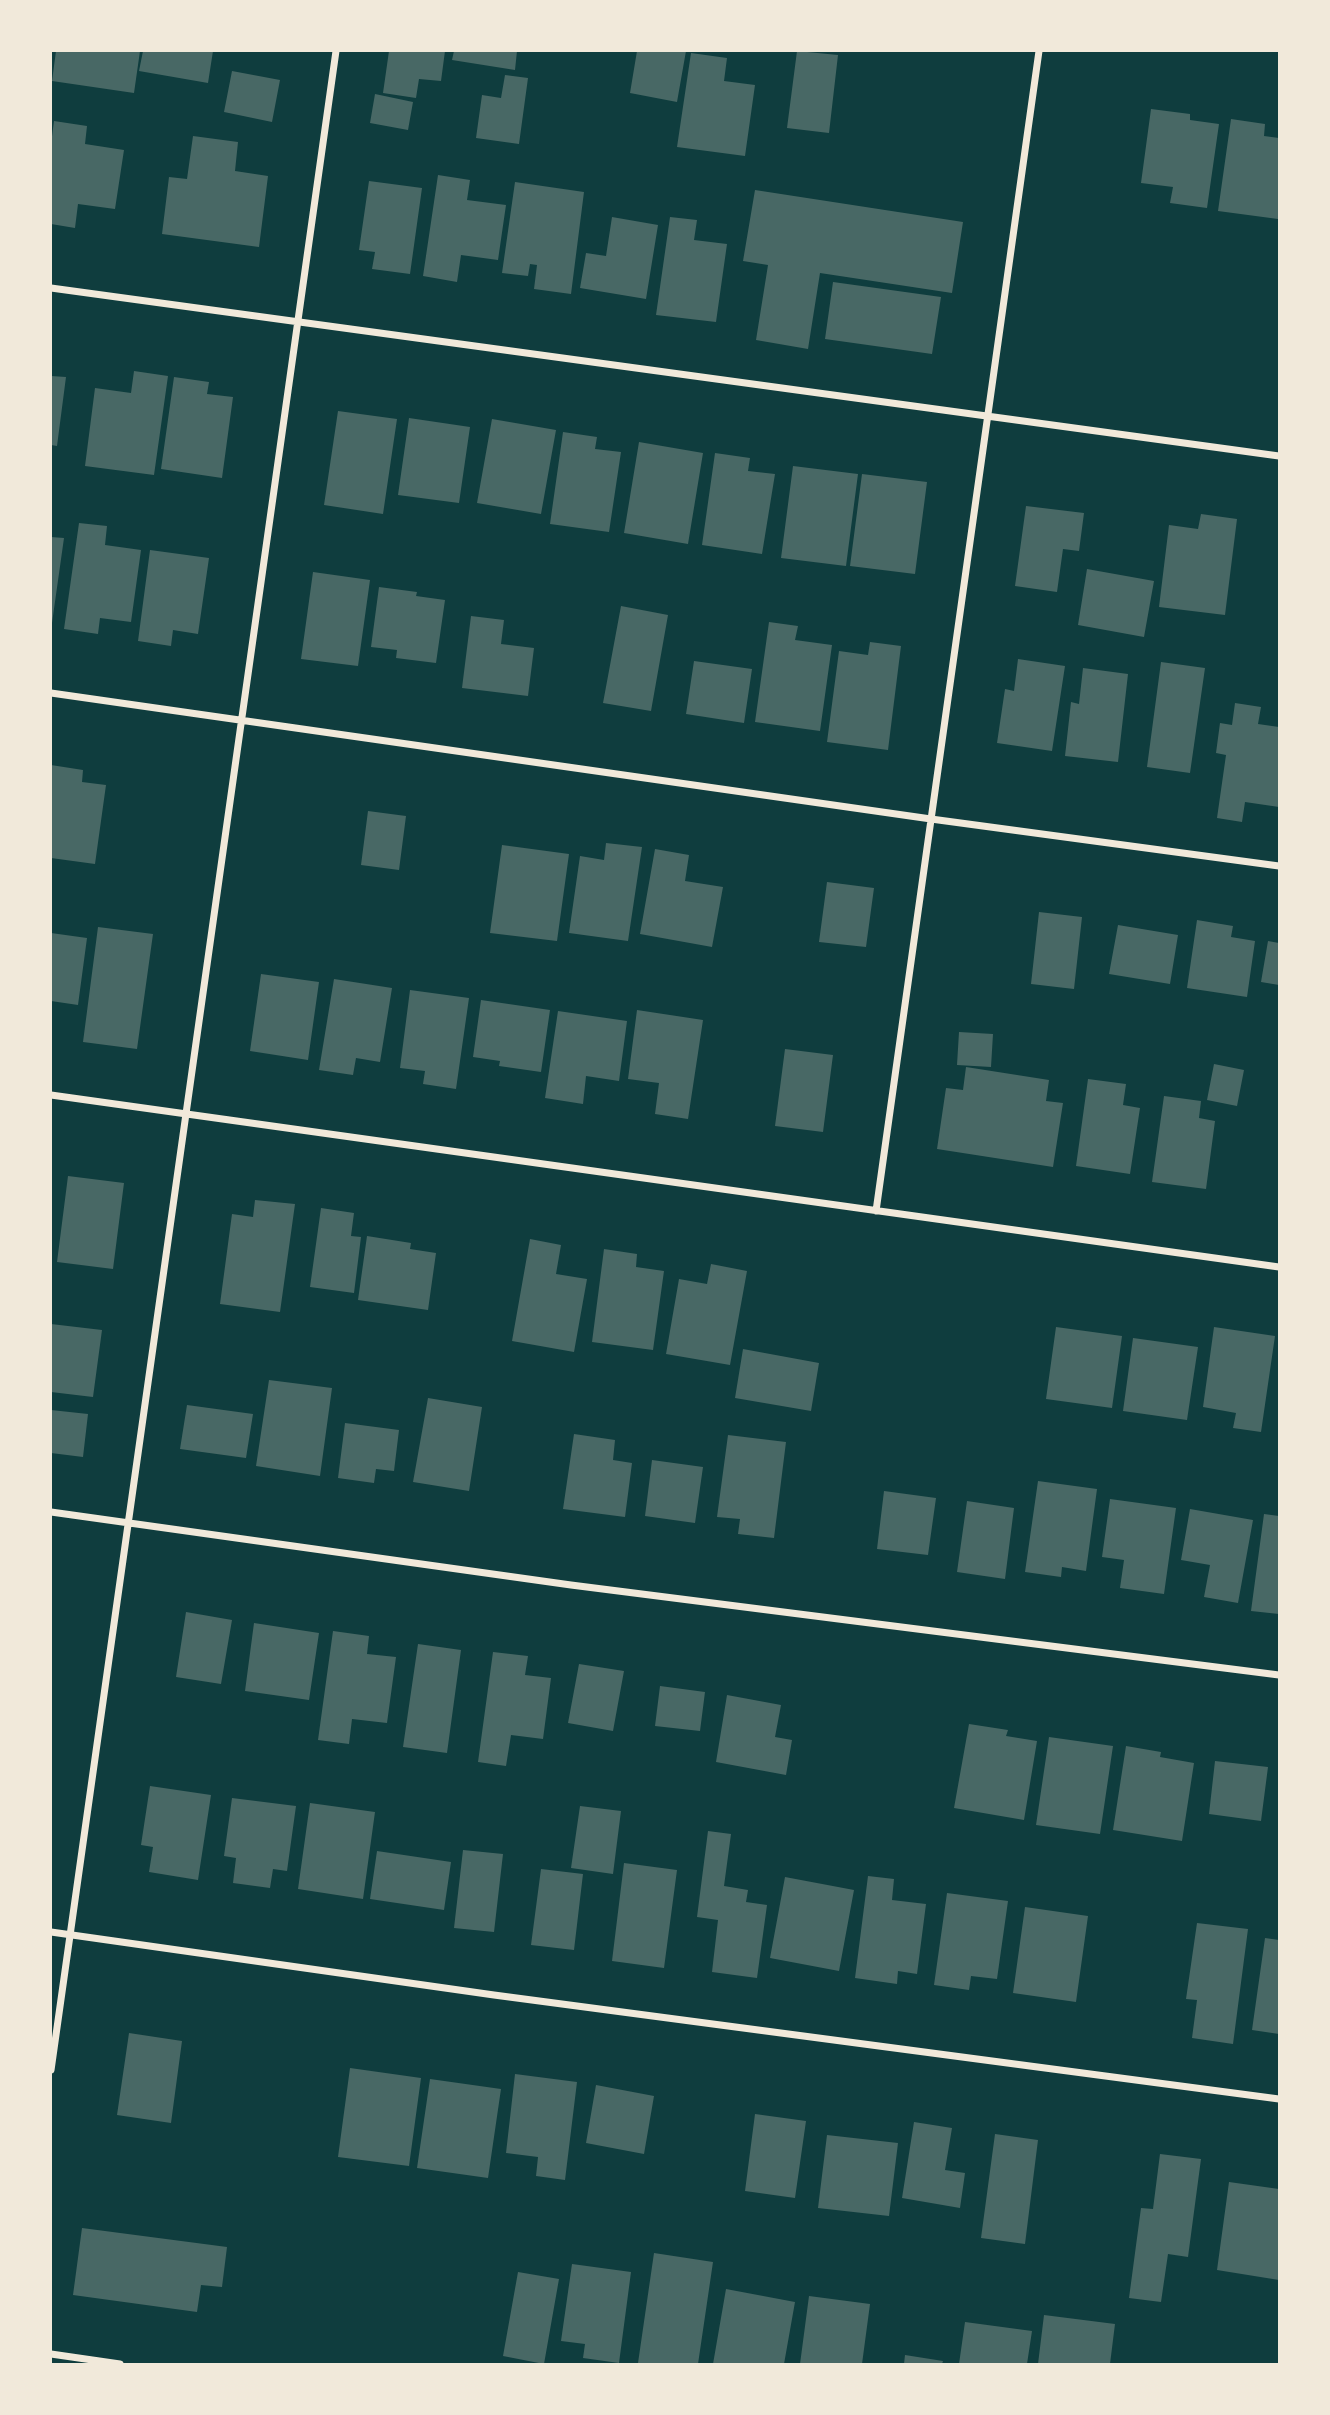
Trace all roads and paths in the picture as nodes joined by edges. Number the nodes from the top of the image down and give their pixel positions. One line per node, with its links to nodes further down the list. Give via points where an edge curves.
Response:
1 (336, 51): 4 (street)
2 (1039, 51): 5 (street)
3 (51, 288): 4 (street)
4 (298, 321): 5 (street); 8 (street)
5 (987, 416): 6 (street); 9 (street)
6 (1279, 456)
7 (51, 693): 8 (street)
8 (242, 720): 9 (street); 12 (street)
9 (931, 819): 10 (street); 13 (street)
10 (1279, 866)
11 (51, 1095): 12 (street)
12 (186, 1113): 13 (street); 16 (street)
13 (876, 1211): 14 (street)
14 (1279, 1267)
15 (51, 1512): 16 (street)
16 (128, 1522): 17 (street, via 571,1585); 19 (street)
17 (1279, 1675)
18 (51, 1932): 19 (street)
19 (70, 1935): 20 (street); 21 (street)
20 (51, 2070)
21 (1279, 2099)
22 (51, 2354): 23 (street)
23 (120, 2364)

